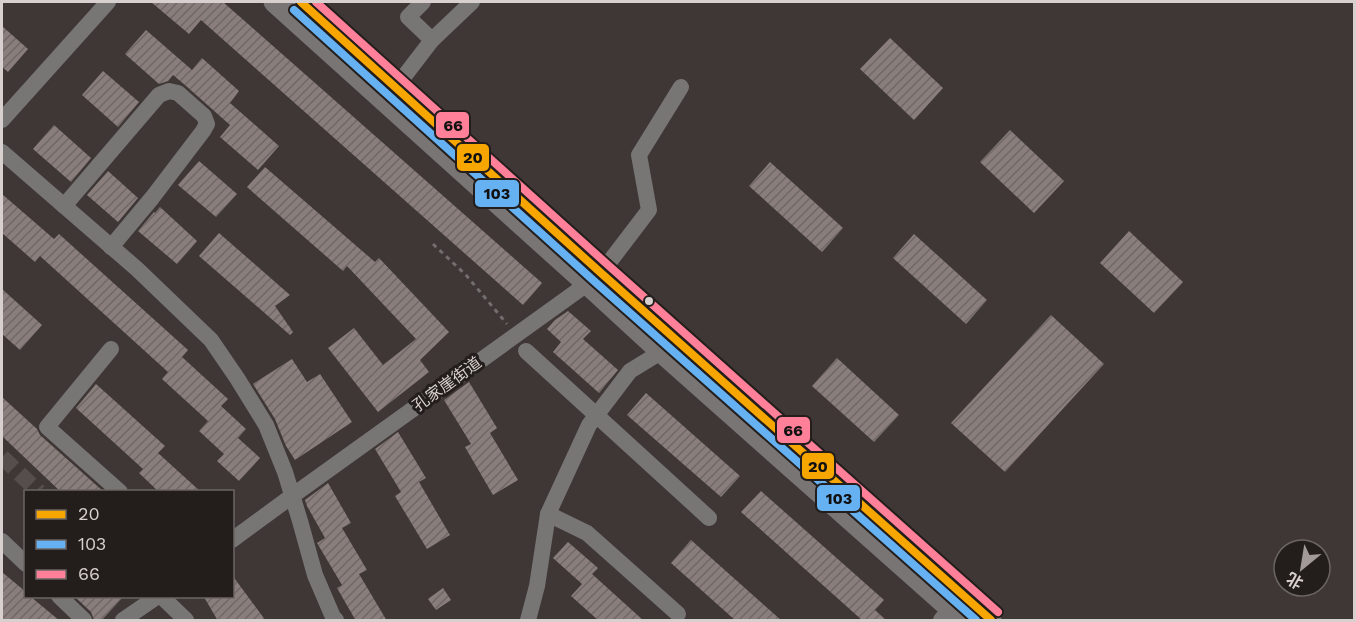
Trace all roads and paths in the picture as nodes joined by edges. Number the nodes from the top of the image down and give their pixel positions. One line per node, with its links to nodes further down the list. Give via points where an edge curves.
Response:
1 (108, 2): 9 (street)
2 (274, 2): 14 (main road)
3 (301, 2): 7 (main road)
4 (423, 2): 6 (street, via 408,17)
5 (472, 2): 6 (street)
6 (432, 40): 7 (street)
7 (396, 87): 14 (main road)
8 (681, 87): 14 (street, 孔家崖街道, via 639,155 649,210)
9 (2, 120)
10 (2, 152): 11 (street)
11 (64, 206): 13 (street); 13 (street, via 159,95 178,93 204,116 207,124)
12 (433, 244): 15 (path, via 466,275)
13 (111, 247): 21 (street, via 211,340 266,425)
14 (594, 278): 15 (street, 孔家崖街道); 18 (main road); 30 (main road)
15 (516, 335): 21 (street, 孔家崖街道)
16 (111, 349): 20 (street, via 47,427)
17 (526, 351): 19 (street)
18 (661, 352): 19 (street, via 630,371); 30 (main road)
19 (596, 416): 22 (street); 23 (street)
20 (118, 490)
21 (292, 496): 24 (street, 孔家崖街道); 35 (street, via 315,575)
22 (548, 514): 31 (street, via 587,533); 36 (street)
23 (709, 518)
24 (234, 539)
25 (2, 541): 26 (street)
26 (24, 562)
27 (60, 598): 32 (street)
28 (158, 598): 33 (street)
29 (160, 598): 34 (street)
30 (964, 613)
31 (678, 614)
32 (84, 621)
33 (123, 621)
34 (186, 621)
35 (336, 621)
36 (528, 621)

